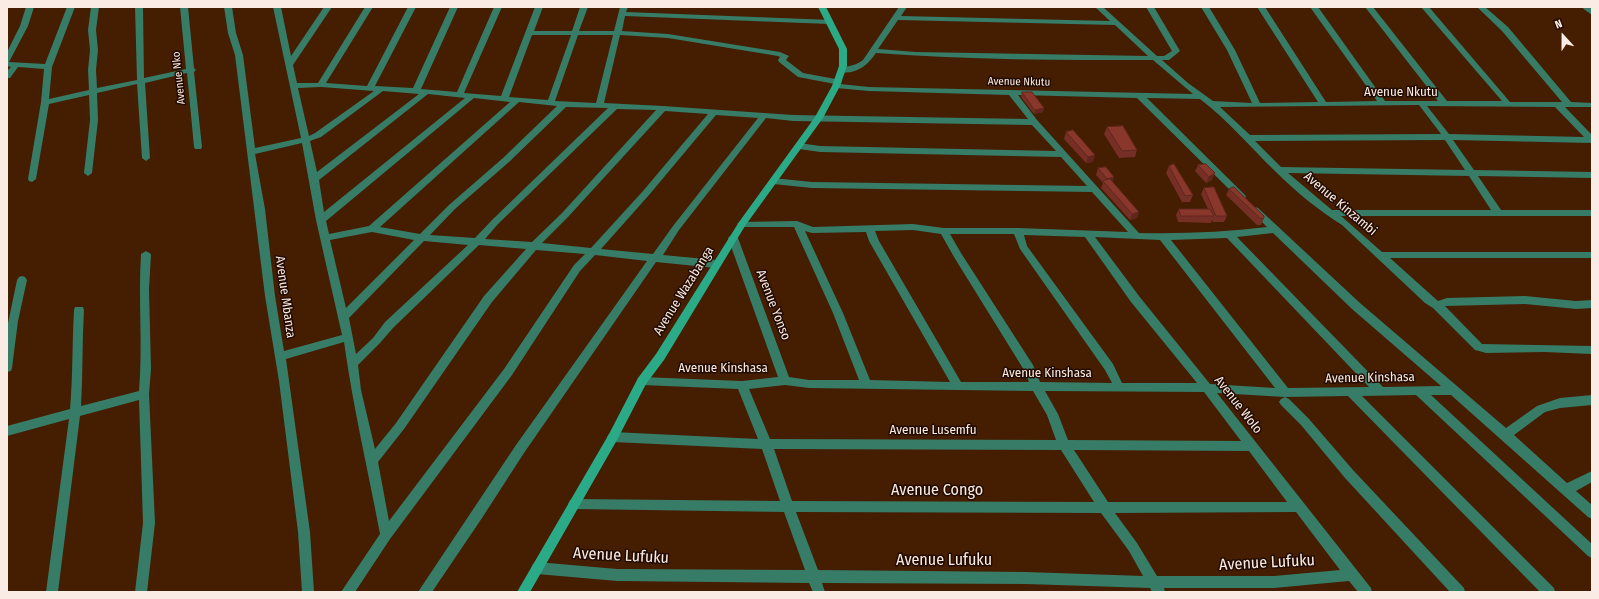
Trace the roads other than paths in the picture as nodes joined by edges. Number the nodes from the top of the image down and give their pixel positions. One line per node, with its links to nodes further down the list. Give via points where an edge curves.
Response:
1 (30, 7): 39 (street, via 24,26)
2 (71, 7): 42 (street)
3 (95, 7): 54 (street, via 92,30)
4 (140, 7): 46 (street)
5 (184, 7): 43 (street, Avenue Nko)
6 (228, 7): 88 (street, Avenue Mbanza, via 239,55)
7 (277, 7): 30 (street)
8 (286, 7): 30 (street)
9 (328, 7): 40 (street)
10 (370, 7): 48 (street)
11 (412, 7): 50 (street)
12 (454, 7): 52 (street)
13 (488, 7): 14 (street)
14 (497, 7): 56 (street)
15 (539, 7): 36 (street)
16 (584, 7): 34 (street)
17 (822, 7): 32 (main road, Avenue Wazabanga)
18 (903, 7): 31 (street)
19 (1099, 7): 33 (street, Avenue Kinzambi)
20 (1150, 7): 38 (street, via 1176,50 1166,58)
21 (1205, 7): 74 (street, via 1231,50)
22 (1261, 7): 67 (street)
23 (1314, 7): 68 (street)
24 (1369, 7): 69 (street)
25 (1425, 7): 70 (street)
26 (1481, 7): 72 (street, via 1505,29)
27 (1585, 7): 29 (street)
28 (624, 10): 32 (street); 35 (street)
29 (1592, 13)
30 (279, 16): 40 (street)
31 (897, 18): 33 (street); 37 (street)
32 (829, 22): 44 (main road, Avenue Wazabanga, via 843,49)
33 (1115, 23): 38 (street, Avenue Kinzambi)
34 (576, 32): 35 (street, Avenue Nkutu); 36 (street, Avenue Nkutu); 63 (street)
35 (618, 32): 47 (street, Avenue Nkutu, via 668,36 780,54 785,56 782,60 801,75); 73 (street)
36 (529, 33): 59 (street)
37 (874, 51): 38 (street); 44 (street, via 860,68)
38 (1156, 58): 60 (street, Avenue Kinzambi)
39 (7, 60)
40 (290, 64): 49 (street)
41 (11, 65): 42 (street); 45 (street)
42 (48, 67): 62 (street)
43 (192, 70): 46 (street); 87 (street, Avenue Nko, via 192,99)
44 (842, 70): 47 (main road, Avenue Wazabanga)
45 (7, 76)
46 (140, 82): 54 (street); 90 (street)
47 (837, 84): 55 (street, Avenue Nkutu, via 869,89); 80 (main road, Avenue Wazabanga)
48 (321, 85): 49 (street); 50 (street)
49 (293, 86): 84 (street)
50 (370, 88): 51 (street)
51 (381, 89): 52 (street); 84 (street, via 318,135)
52 (416, 91): 53 (street)
53 (426, 92): 56 (street); 95 (street)
54 (93, 93): 62 (street); 92 (street, via 94,120)
55 (1012, 93): 58 (street, Avenue Nkutu); 81 (street)
56 (460, 94): 57 (street)
57 (473, 95): 59 (street); 102 (street)
58 (1140, 96): 60 (street, Avenue Nkutu); 107 (street)
59 (504, 98): 61 (street)
60 (1201, 98): 64 (street, Avenue Kinzambi)
61 (518, 99): 63 (street); 106 (street)
62 (46, 102): 96 (street)
63 (551, 102): 66 (street)
64 (1210, 103): 74 (street, Avenue Nkutu); 83 (street, Avenue Kinzambi)
65 (1421, 103): 68 (street, Avenue Nkutu); 69 (street, Avenue Nkutu); 82 (street)
66 (564, 104): 73 (street); 115 (street)
67 (1323, 104): 68 (street, Avenue Nkutu); 74 (street, Avenue Nkutu)
68 (1383, 104)
69 (1444, 104): 70 (street, Avenue Nkutu)
70 (1508, 104): 71 (street, Avenue Nkutu)
71 (1557, 104): 72 (street, Avenue Nkutu); 85 (street)
72 (1568, 104): 75 (street, Avenue Nkutu)
73 (599, 105): 76 (street)
74 (1257, 105)
75 (1592, 105)
76 (615, 106): 77 (street); 117 (street)
77 (663, 108): 78 (street); 118 (street)
78 (714, 112): 79 (street); 119 (street)
79 (764, 116): 80 (street); 123 (street)
80 (819, 118): 81 (street); 86 (main road, Avenue Wazabanga)
81 (1034, 122): 89 (street)
82 (1448, 137): 83 (street); 85 (street); 93 (street)
83 (1248, 138): 91 (street, Avenue Kinzambi)
84 (306, 140): 88 (street); 95 (street, via 306,150)
85 (1592, 140)
86 (799, 146): 89 (street, via 828,149); 97 (main road, Avenue Wazabanga)
87 (198, 147)
88 (251, 152): 132 (street, Avenue Mbanza)
89 (1063, 154): 98 (street)
90 (146, 158)
91 (1279, 170): 93 (street); 99 (street, Avenue Kinzambi)
92 (88, 172)
93 (1471, 174): 94 (street); 101 (street)
94 (1592, 175)
95 (314, 179): 102 (street)
96 (32, 180)
97 (773, 181): 98 (street, via 812,185); 103 (main road, Avenue Wazabanga)
98 (1093, 189): 112 (street)
99 (1330, 213): 101 (street); 121 (street, Avenue Kinzambi)
100 (1592, 213): 101 (street)
101 (1499, 214)
102 (321, 220): 114 (street)
103 (742, 224): 104 (street); 116 (main road, Avenue Wazabanga)
104 (797, 224): 105 (street, via 812,230); 137 (street, via 838,314)
105 (869, 228): 108 (street, via 913,227); 139 (street, via 874,241)
106 (372, 229): 114 (street); 115 (street)
107 (1275, 229): 111 (street); 143 (street, via 1356,306)
108 (944, 231): 109 (street); 141 (street, via 1029,368)
109 (1018, 231): 110 (street); 140 (street, via 1023,246 1109,367)
110 (1088, 235): 112 (street); 142 (street, Avenue Wolo, via 1135,299)
111 (1229, 235): 113 (street); 144 (street)
112 (1137, 236): 113 (street)
113 (1163, 237): 148 (street)
114 (326, 238): 129 (street)
115 (422, 238): 117 (street); 129 (street)
116 (733, 238): 124 (main road, Avenue Wazabanga); 136 (street, Avenue Yonso, via 772,339)
117 (478, 241): 118 (street); 133 (street, via 389,325)
118 (534, 246): 119 (street); 157 (street, via 488,299 400,426)
119 (593, 252): 123 (street); 165 (street, via 577,268 508,372)
120 (146, 254): 147 (street)
121 (1381, 255): 122 (street); 127 (street, Avenue Kinzambi)
122 (1592, 255)
123 (654, 258): 124 (street); 175 (street, via 520,449)
124 (716, 264): 135 (main road, Avenue Wazabanga, via 660,357)
125 (22, 280): 134 (street)
126 (1592, 304): 127 (street, via 1525,300 1447,302)
127 (1437, 305): 131 (street, Avenue Kinzambi, via 1479,347)
128 (79, 310): 150 (street, via 78,375)
129 (343, 318): 130 (street)
130 (348, 337): 132 (street); 133 (street)
131 (1592, 350)
132 (280, 356): 173 (street, Avenue Mbanza, via 304,532)
133 (353, 363): 157 (street, via 356,390)
134 (7, 368)
135 (642, 381): 138 (street, Avenue Kinshasa); 153 (main road, Avenue Wazabanga)
136 (785, 381): 137 (street, Avenue Kinshasa, via 809,384); 138 (street, Avenue Kinshasa)
137 (866, 384): 139 (street, Avenue Kinshasa)
138 (742, 385): 154 (street)
139 (958, 386): 141 (street, Avenue Kinshasa)
140 (1119, 387): 141 (street, Avenue Kinshasa); 142 (street, Avenue Kinshasa)
141 (1037, 388): 155 (street, via 1052,414)
142 (1207, 388): 148 (street, Avenue Kinshasa); 156 (street, Avenue Wolo)
143 (1453, 390): 145 (street, Avenue Kinshasa); 152 (street)
144 (1380, 391): 145 (street, Avenue Kinshasa); 146 (street, Avenue Kinshasa)
145 (1419, 391): 166 (street)
146 (1352, 393): 148 (street, Avenue Kinshasa); 180 (street)
147 (144, 394): 150 (street); 172 (street, via 149,523)
148 (1285, 398): 179 (street, via 1349,474)
149 (1592, 400): 152 (street, via 1560,403 1541,409)
150 (74, 414): 151 (street); 171 (street)
151 (7, 431)
152 (1506, 436): 159 (street)
153 (613, 437): 154 (street, Avenue Lusemfu); 160 (main road, Avenue Wazabanga)
154 (766, 444): 155 (street, Avenue Lusemfu); 161 (street)
155 (1064, 445): 156 (street, Avenue Lusemfu); 162 (street)
156 (1252, 446): 163 (street, Avenue Wolo)
157 (372, 460): 165 (street)
158 (1592, 476): 159 (street)
159 (1566, 490): 164 (street)
160 (574, 504): 161 (street, Avenue Congo); 167 (main road, Avenue Wazabanga)
161 (788, 507): 162 (street, Avenue Congo); 169 (street)
162 (1104, 507): 163 (street, Avenue Congo); 170 (street, via 1133,547)
163 (1300, 507): 168 (street, Avenue Wolo)
164 (1592, 514)
165 (386, 535): 174 (street)
166 (1592, 552)
167 (537, 568): 169 (street, Avenue Lufuku, via 617,575); 176 (main road, Avenue Wazabanga)
168 (1351, 575): 170 (street, Avenue Lufuku, via 1274,582); 178 (street, Avenue Wolo)
169 (814, 577): 170 (street, Avenue Lufuku, via 1026,578); 177 (street)
170 (1156, 587)
171 (52, 592)
172 (141, 592)
173 (308, 592)
174 (347, 592)
175 (424, 592)
176 (523, 592)
177 (819, 592)
178 (1366, 592)
179 (1459, 592)
180 (1549, 592)

